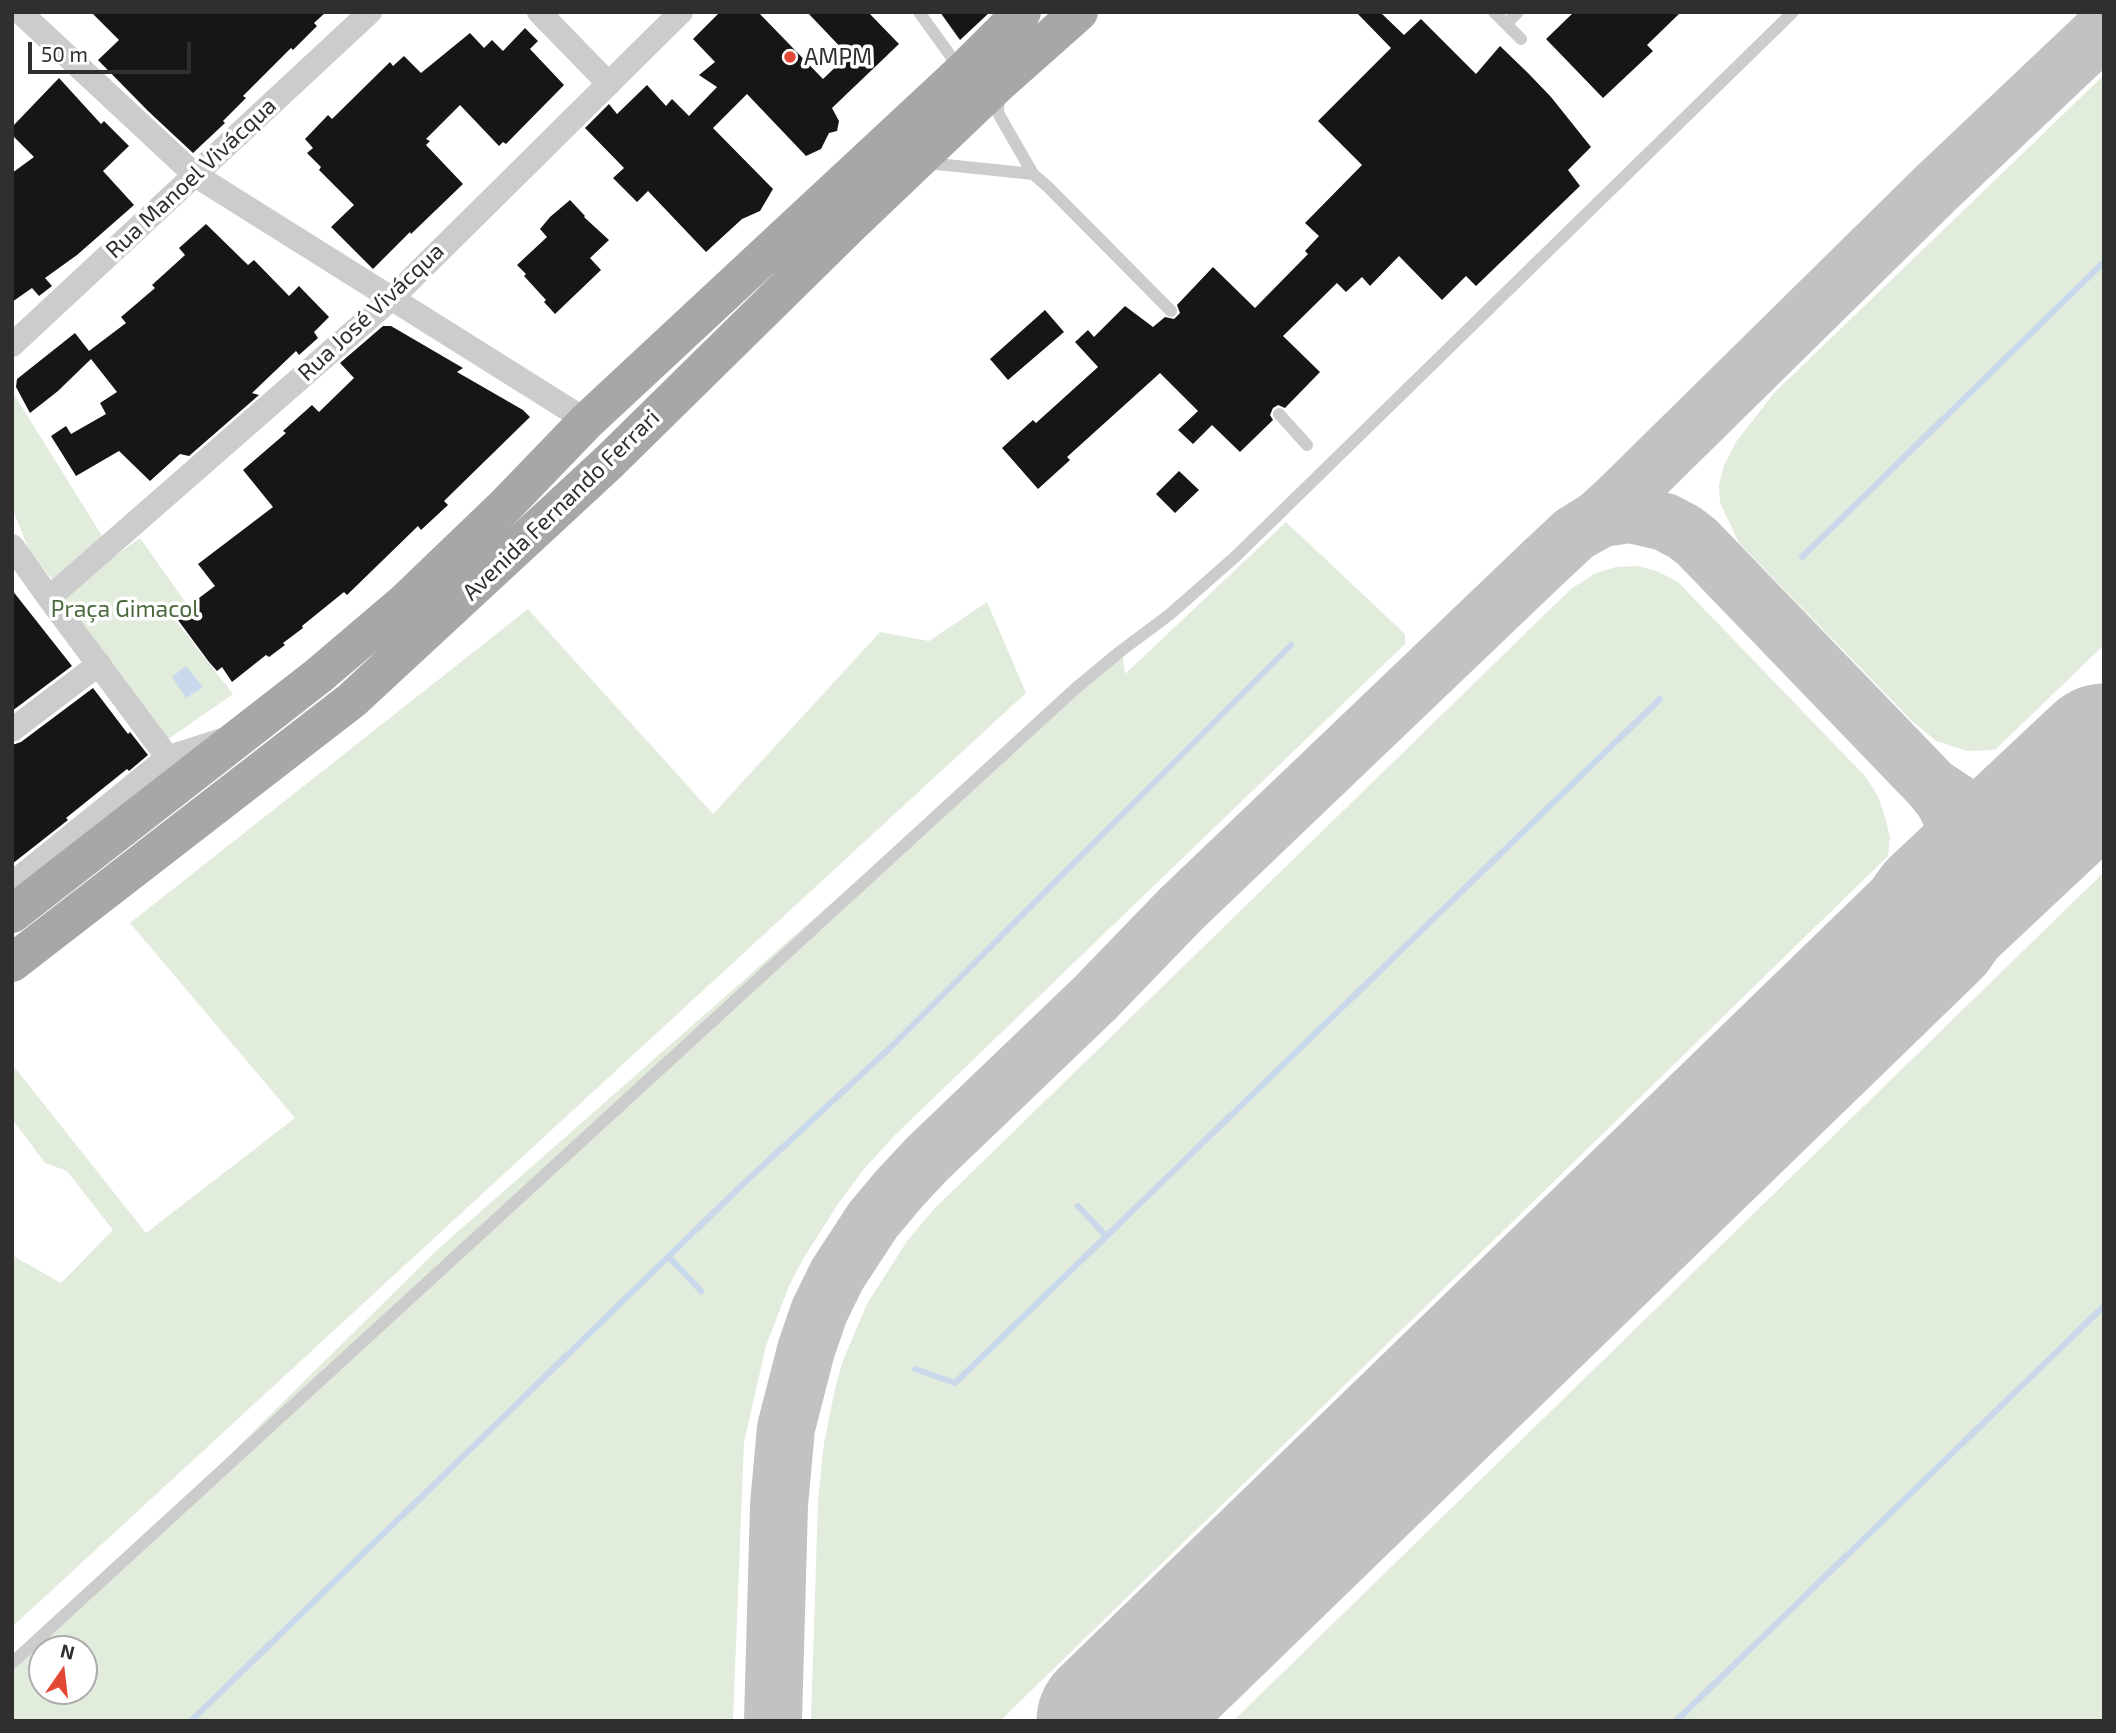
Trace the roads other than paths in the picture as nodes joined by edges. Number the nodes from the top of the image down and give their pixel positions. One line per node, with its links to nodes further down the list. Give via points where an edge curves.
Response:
1 (18, 12): 11 (street); 19 (street)
2 (370, 12): 19 (street, Rua Manoel Vivácqua)
3 (539, 12): 16 (street)
4 (681, 12): 16 (street, Rua José Vivácqua)
5 (919, 12): 14 (lane)
6 (1024, 12): 14 (main road, Avenida Fernando Ferrari); 15 (main road, via 1024,28)
7 (1079, 12): 15 (main road, Avenida Fernando Ferrari)
8 (1494, 12): 12 (lane)
9 (1518, 12): 12 (lane)
10 (1793, 12): 35 (lane, via 1235,556 1076,688)
11 (12, 16)
12 (1506, 24): 13 (lane)
13 (1521, 39)
14 (962, 72): 25 (main road, Avenida Fernando Ferrari)
15 (999, 83): 17 (main road, Avenida Fernando Ferrari); 18 (lane, via 998,113)
16 (609, 84): 20 (street, Rua José Vivácqua)
17 (916, 162): 18 (lane); 24 (main road, Avenida Fernando Ferrari)
18 (1033, 174): 21 (lane)
19 (195, 175): 20 (street); 22 (street, Rua Manoel Vivácqua)
20 (392, 298): 25 (street); 28 (street, Rua José Vivácqua)
21 (1171, 312)
22 (12, 345)
23 (1279, 414): 26 (lane)
24 (654, 416): 25 (main road); 34 (main road, Avenida Fernando Ferrari, via 352,700)
25 (587, 421): 31 (main road, Avenida Fernando Ferrari, via 405,602 234,741)
26 (1307, 445)
27 (12, 546): 28 (street)
28 (49, 598): 29 (street)
29 (99, 664): 30 (street); 31 (street)
30 (12, 730)
31 (177, 771): 32 (street, Avenida Fernando Ferrari); 33 (main road, Avenida Fernando Ferrari)
32 (12, 889)
33 (12, 914)
34 (12, 963)
35 (12, 1663)

